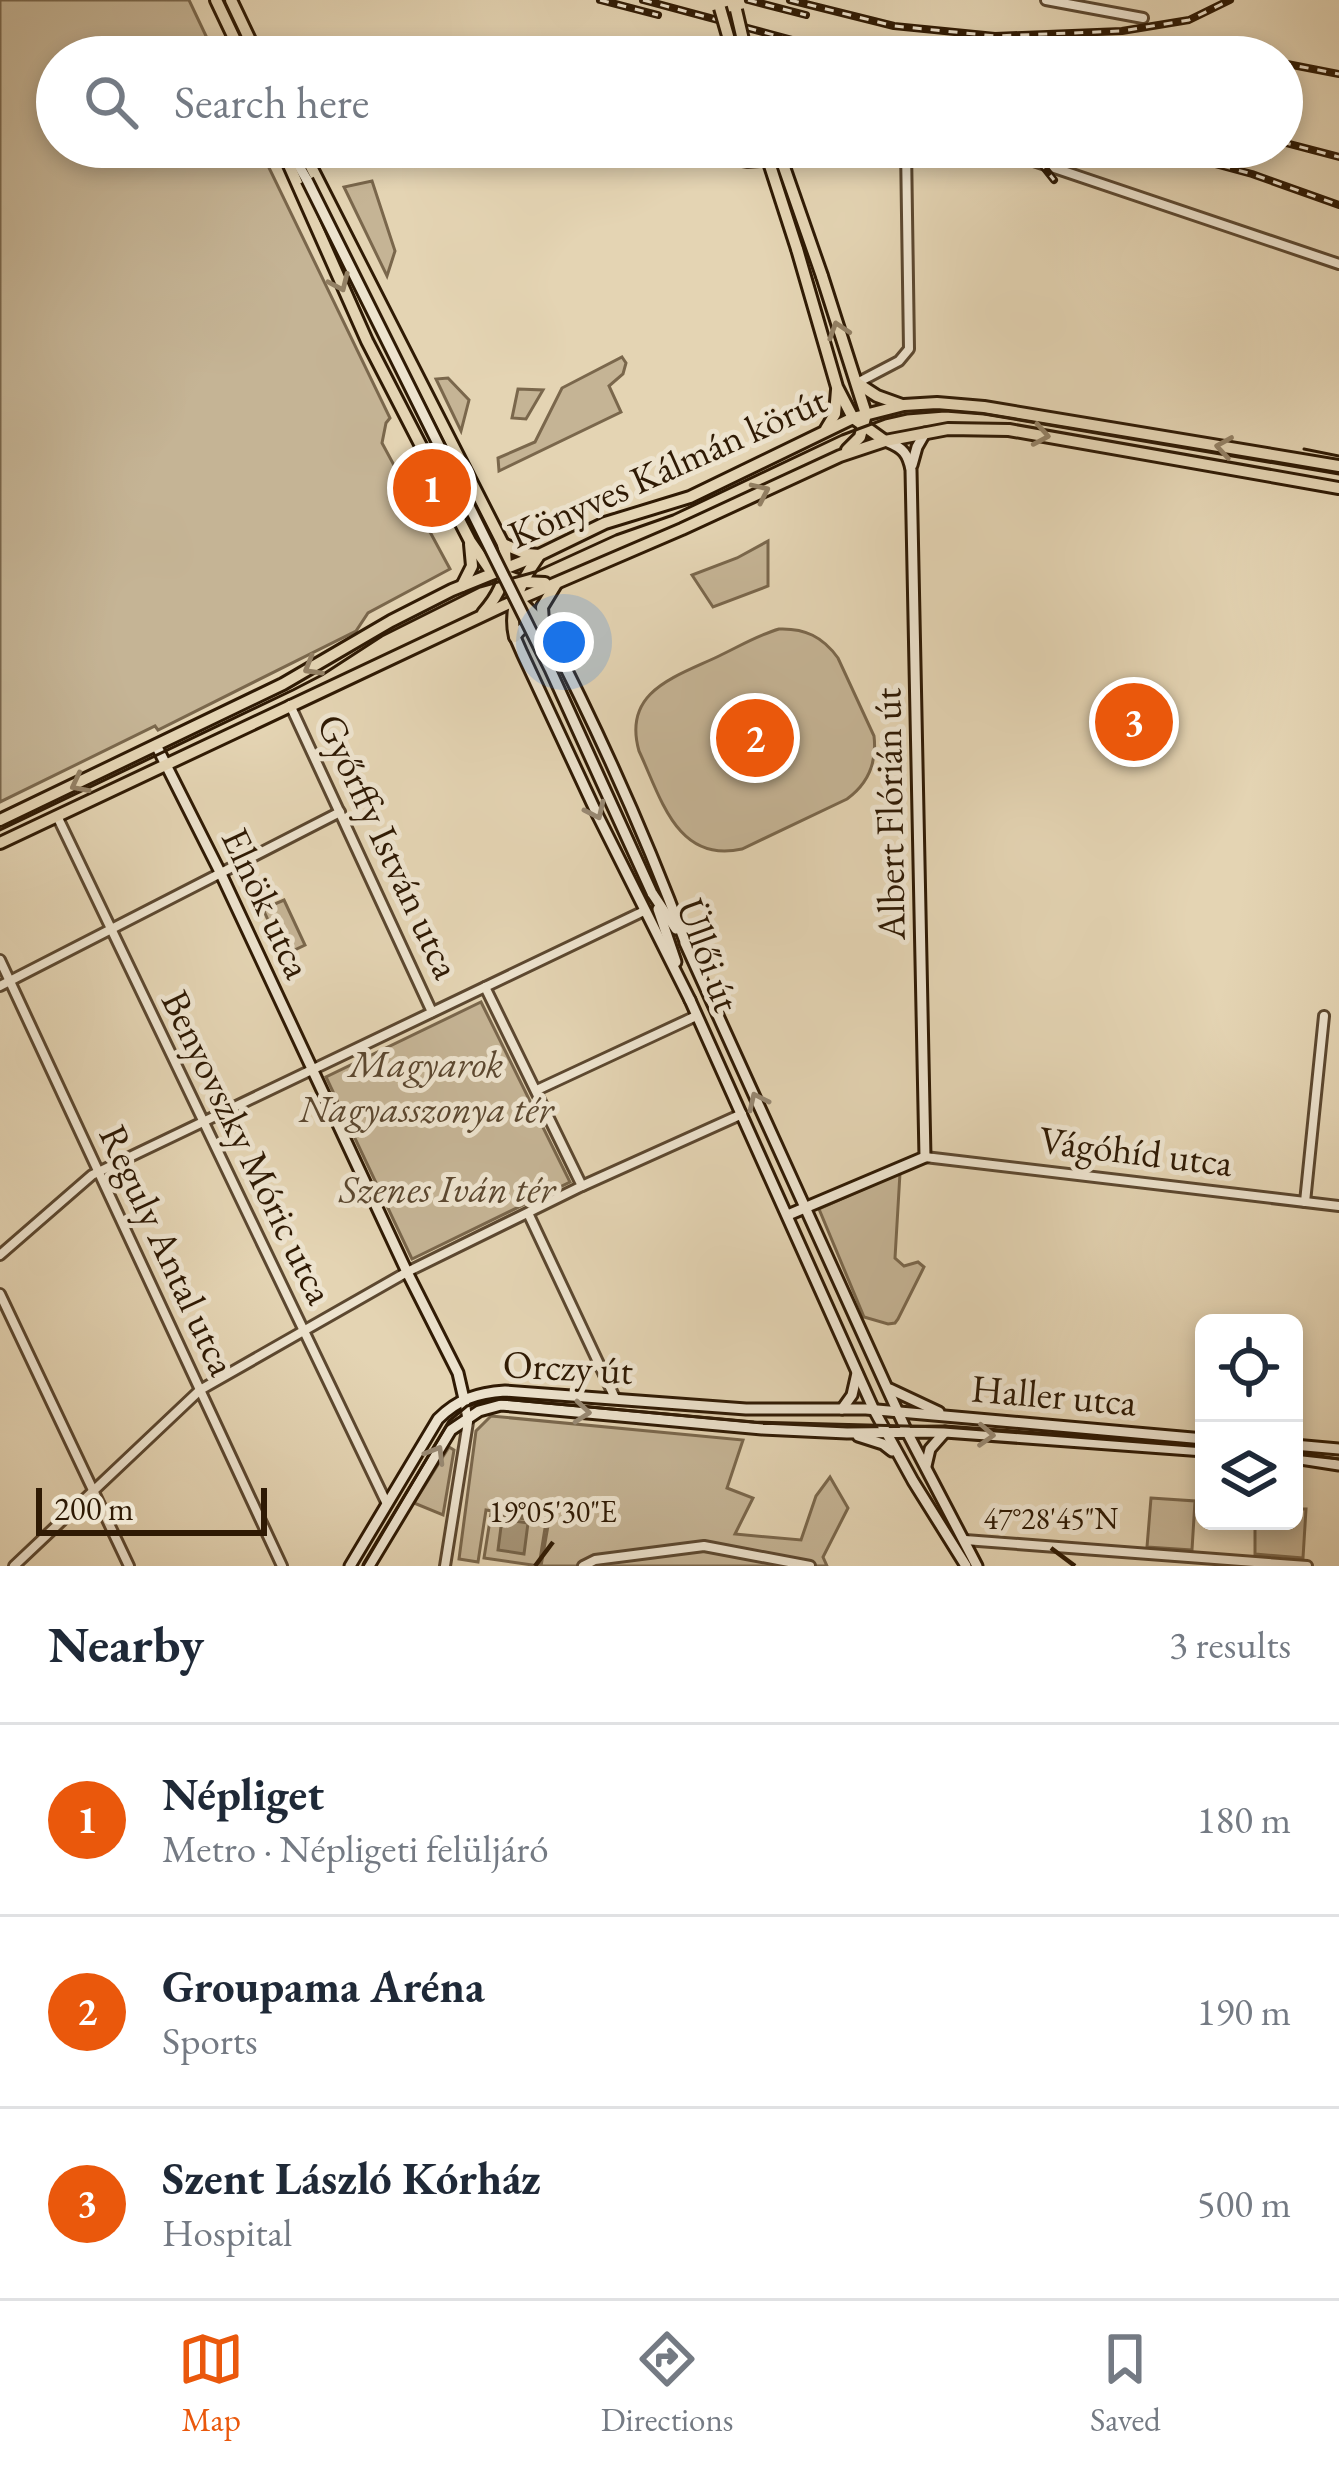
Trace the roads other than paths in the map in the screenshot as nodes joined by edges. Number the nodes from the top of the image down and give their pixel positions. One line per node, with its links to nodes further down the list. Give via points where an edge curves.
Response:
1 (216, 0): 7 (main road)
2 (231, 0): 8 (main road)
3 (1046, 0): 6 (street)
4 (719, 4): 9 (main road, bridge)
5 (735, 5): 10 (main road, bridge)
6 (1143, 18)
7 (233, 36)
8 (248, 36)
9 (728, 36)
10 (742, 36)
11 (299, 168): 32 (main road, one-way to 32, via 367,341)
12 (301, 168): 57 (street, bridge)
13 (302, 168): 30 (main road)
14 (771, 168): 20 (main road, bridge)
15 (784, 168): 19 (main road, one-way to 15, bridge)
16 (907, 168): 19 (street, via 909,350)
17 (1054, 168): 18 (street)
18 (1339, 264)
19 (856, 383): 21 (main road); 22 (main road)
20 (837, 387): 22 (main road); 24 (main road)
21 (904, 405): 22 (main road, Könyves Kálmán körút); 28 (main road, Könyves Kálmán körút, one-way to 21, via 984,407)
22 (859, 417): 23 (main road); 24 (main road, Könyves Kálmán körút)
23 (864, 429): 26 (main road); 27 (main road)
24 (825, 430): 37 (main road, Könyves Kálmán körút, via 690,497 605,523)
25 (925, 434): 26 (main road, Könyves Kálmán körút); 29 (street, Albert Flórián út); 31 (main road, Könyves Kálmán körút, one-way to 31, via 1009,430)
26 (885, 441): 27 (main road, Könyves Kálmán körút); 29 (street, via 902,449)
27 (840, 456): 40 (main road, Könyves Kálmán körút, one-way to 27)
28 (1339, 466)
29 (911, 470): 72 (street, Albert Flórián út)
30 (470, 480): 32 (main road, via 451,478); 33 (main road)
31 (1339, 488)
32 (442, 490): 34 (main road)
33 (484, 505): 34 (main road, via 470,520); 36 (main road)
34 (457, 517): 35 (main road)
35 (470, 541): 38 (main road, via 486,567); 41 (main road, via 472,566)
36 (503, 544): 37 (main road); 38 (main road)
37 (539, 555): 38 (main road, Könyves Kálmán körút); 39 (main road)
38 (503, 573): 39 (main road); 41 (main road, Könyves Kálmán körút); 42 (main road)
39 (523, 582): 40 (main road); 43 (main road)
40 (558, 582): 43 (main road, Könyves Kálmán körút); 45 (main road, via 542,608)
41 (462, 586): 42 (main road); 50 (main road, Könyves Kálmán körút, one-way to 50)
42 (499, 590): 43 (main road); 44 (main road)
43 (517, 599): 44 (main road, Könyves Kálmán körút); 45 (main road); 46 (main road)
44 (481, 616): 46 (main road); 48 (main road, Könyves Kálmán körút)
45 (543, 624): 46 (street, via 526,625); 47 (street)
46 (515, 637): 49 (street)
47 (580, 695): 49 (street, via 577,709); 60 (street)
48 (290, 705): 51 (main road, Könyves Kálmán körút); 52 (street, Győrffy István utca)
49 (550, 710): 58 (street, one-way to 58)
50 (156, 745): 51 (street, Elnök utca); 54 (main road, Könyves Kálmán körút, one-way to 54)
51 (167, 764): 53 (main road, Könyves Kálmán körút); 56 (street, Elnök utca)
52 (340, 812): 56 (street); 65 (street, Győrffy István utca)
53 (57, 816): 55 (main road, Könyves Kálmán körút); 59 (street, Benyovszky Móric utca)
54 (0, 820)
55 (0, 843)
56 (221, 874): 59 (street); 68 (street, Elnök utca)
57 (652, 893): 60 (street, Üllői út); 64 (street, Üllői út)
58 (644, 911): 63 (street); 64 (street)
59 (111, 929): 62 (street); 71 (street, Benyovszky Móric utca)
60 (686, 944): 77 (street, Üllői út, one-way to 60)
61 (0, 960): 62 (street, Reguly Antal utca)
62 (5, 983): 73 (street, Reguly Antal utca)
63 (485, 987): 65 (street); 69 (street)
64 (690, 1000): 66 (street, Üllői út)
65 (432, 1012): 68 (street)
66 (696, 1016): 69 (street); 70 (street, Üllői út)
67 (1324, 1016): 75 (street)
68 (313, 1069): 71 (street); 81 (street)
69 (537, 1090): 74 (street)
70 (742, 1114): 74 (street); 79 (street, Üllői út)
71 (203, 1122): 73 (street); 83 (street, Benyovszky Móric utca)
72 (925, 1157): 75 (street, Vágóhíd utca); 77 (street)
73 (100, 1172): 80 (street); 86 (street, Reguly Antal utca)
74 (582, 1186): 78 (street)
75 (1305, 1202): 76 (street, Vágóhíd utca)
76 (1339, 1206)
77 (806, 1208): 79 (street); 85 (street, Üllői út)
78 (528, 1213): 81 (street); 87 (street)
79 (788, 1215): 84 (street, Üllői út)
80 (0, 1255)
81 (407, 1272): 83 (street); 88 (street)
82 (0, 1294): 106 (street)
83 (304, 1332): 86 (street); 107 (street, Benyovszky Móric utca)
84 (857, 1373): 89 (street); 90 (street, Üllői út)
85 (890, 1389): 91 (street, Üllői út); 93 (street)
86 (200, 1390): 106 (street); 111 (street, Reguly Antal utca)
87 (615, 1398): 88 (street, Orczy út, via 505,1391); 89 (street, Orczy út)
88 (464, 1399): 92 (street); 107 (street, Orczy út, via 438,1419)
89 (842, 1409): 90 (street, Orczy út)
90 (874, 1410): 91 (street, Haller utca); 94 (street, Üllői út)
91 (899, 1413): 93 (street, Haller utca); 95 (street, Üllői út)
92 (468, 1416): 97 (street, Orczy út, one-way to 97, via 501,1405); 113 (street, Orczy út, one-way to 92, via 451,1430); 114 (street)
93 (946, 1416): 98 (street, Haller utca)
94 (885, 1432): 95 (street, Haller utca); 97 (street, Orczy út); 102 (street, Üllői út)
95 (908, 1432): 96 (street, Haller utca); 105 (street, Üllői út)
96 (945, 1432): 101 (street, Haller utca, one-way to 101); 105 (street)
97 (847, 1433): 102 (street)
98 (1195, 1438)
99 (1303, 1446): 100 (street)
100 (1339, 1449)
101 (1195, 1450)
102 (900, 1457): 117 (street, Üllői út)
103 (1303, 1459): 104 (street)
104 (1339, 1465)
105 (926, 1466): 108 (street, Üllői út)
106 (92, 1489): 109 (street); 110 (street)
107 (387, 1504): 112 (street, Orczy út)
108 (965, 1540): 118 (street, Üllői út); 119 (street)
109 (14, 1566)
110 (129, 1566)
111 (282, 1566)
112 (350, 1566)
113 (369, 1566)
114 (445, 1566)
115 (583, 1566): 116 (street, via 704,1546)
116 (810, 1566)
117 (967, 1566)
118 (976, 1566)
119 (1306, 1566)

